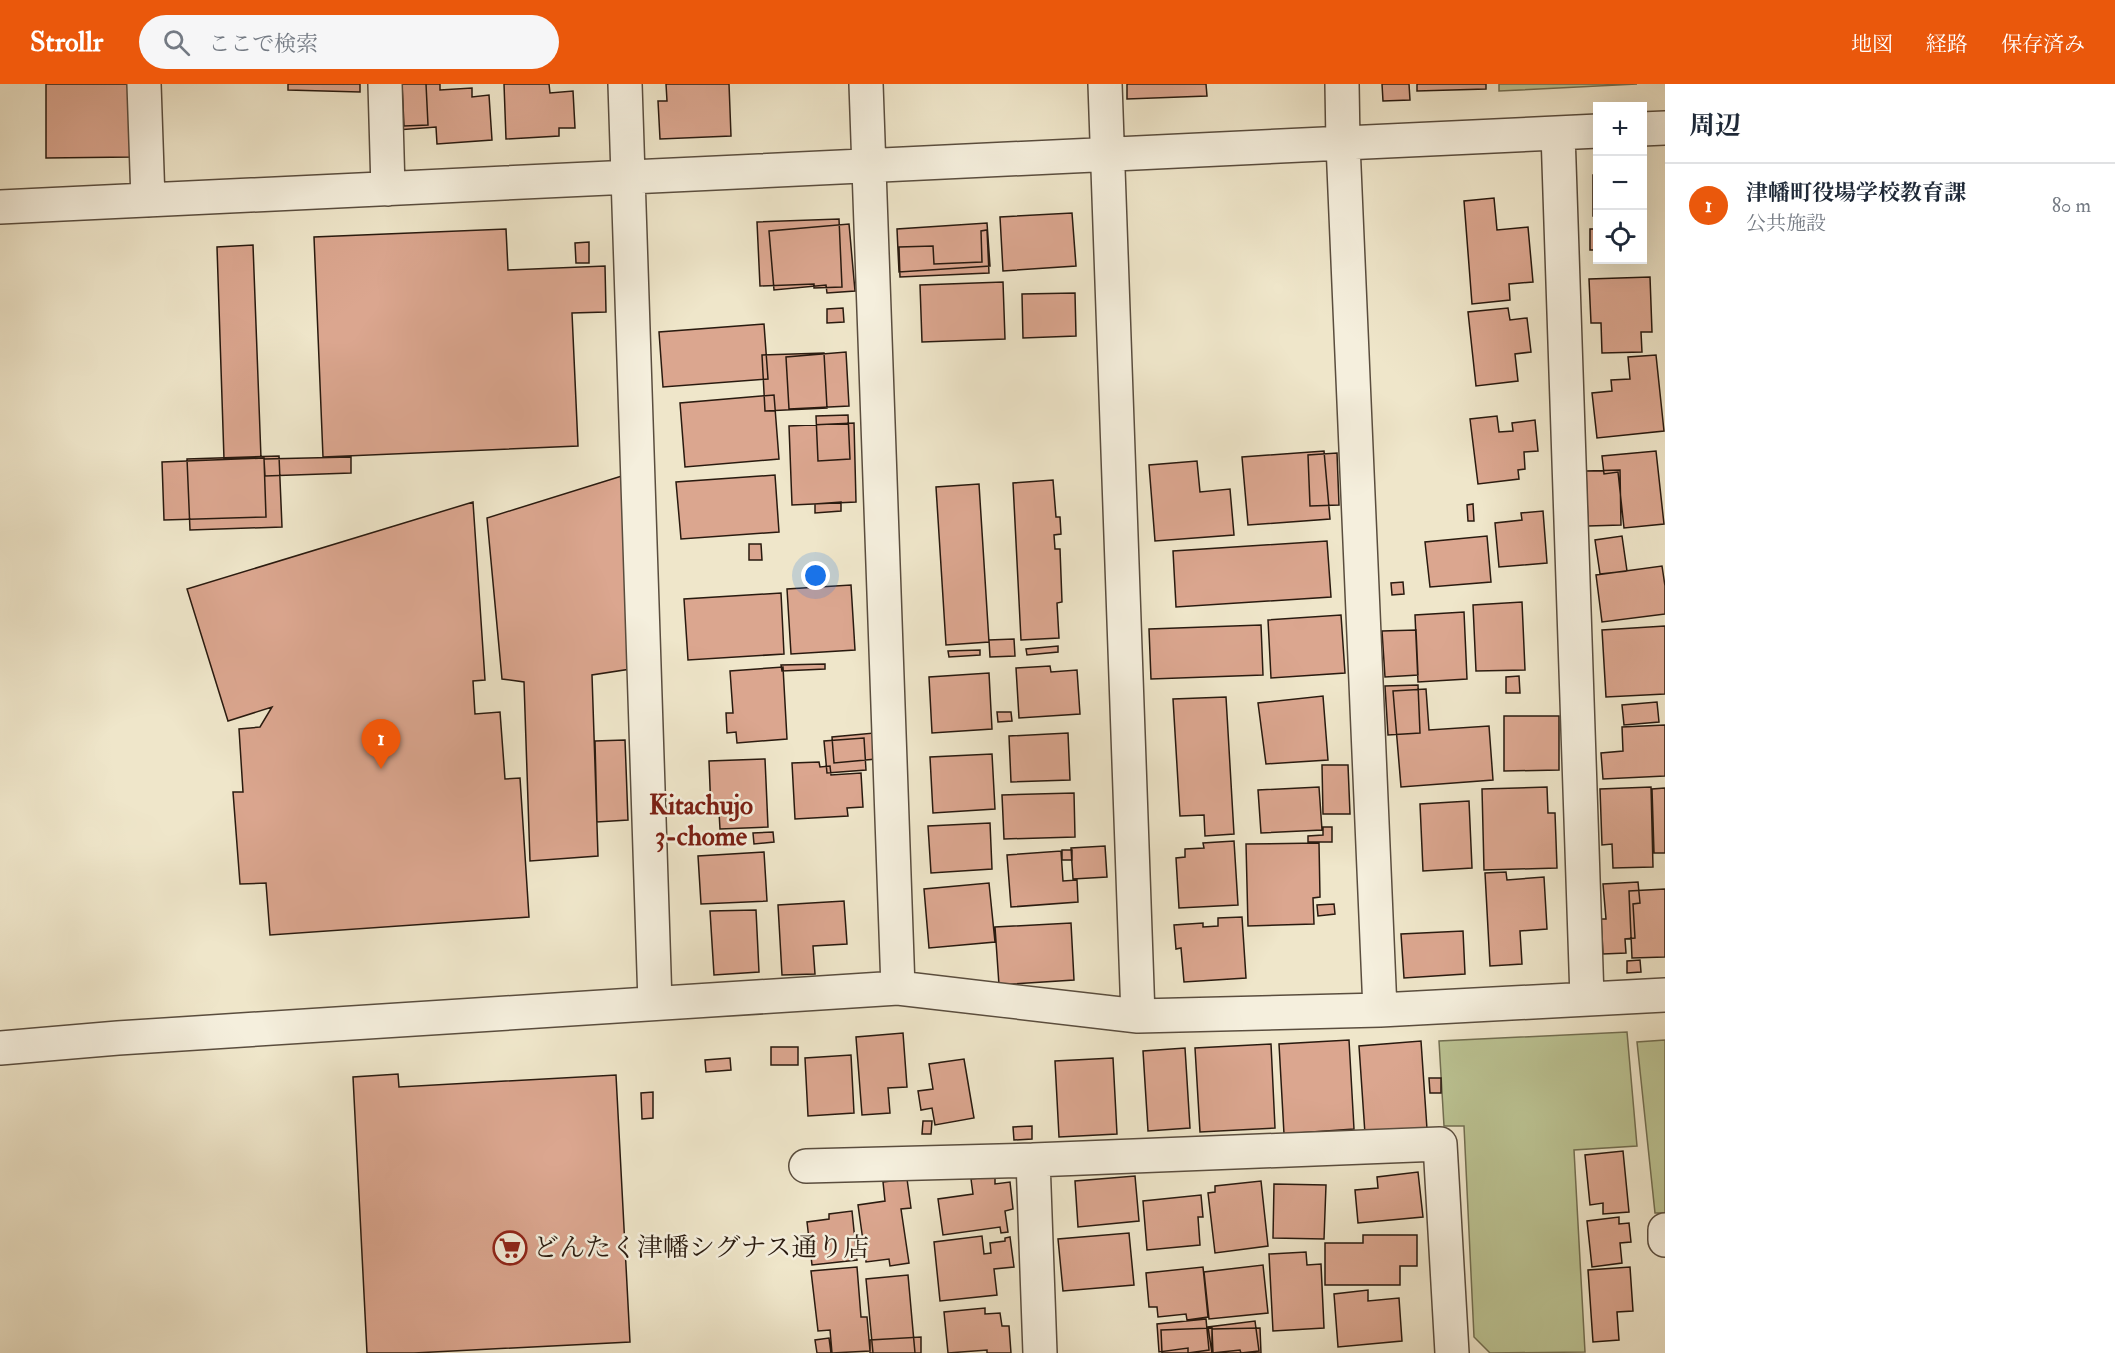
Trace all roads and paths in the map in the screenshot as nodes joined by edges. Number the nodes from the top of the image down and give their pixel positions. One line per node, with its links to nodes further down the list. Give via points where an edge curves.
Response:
1 (144, 84): 16 (street)
2 (385, 84): 15 (street)
3 (625, 84): 14 (street)
4 (866, 84): 13 (street)
5 (1105, 84): 12 (street)
6 (1342, 84): 11 (street)
7 (1665, 128): 8 (street)
8 (1647, 129)
9 (1593, 131): 10 (street)
10 (1558, 133): 11 (street); 20 (street)
11 (1343, 144): 12 (street); 22 (street)
12 (1108, 155): 13 (street); 23 (street)
13 (868, 166): 14 (street); 18 (street)
14 (628, 178): 15 (street); 21 (street)
15 (388, 189): 16 (street)
16 (148, 200): 17 (street)
17 (0, 207)
18 (898, 988): 21 (street); 23 (street)
19 (1665, 994): 20 (street)
20 (1587, 998): 22 (street)
21 (655, 1004): 24 (street)
22 (1380, 1010): 23 (street)
23 (1138, 1016)
24 (0, 1048)
25 (1033, 1160): 26 (street); 29 (street); 30 (street, via 1440,1144)
26 (806, 1166)
27 (1665, 1230): 28 (street)
28 (1665, 1240)
29 (1040, 1353)
30 (1452, 1353)

